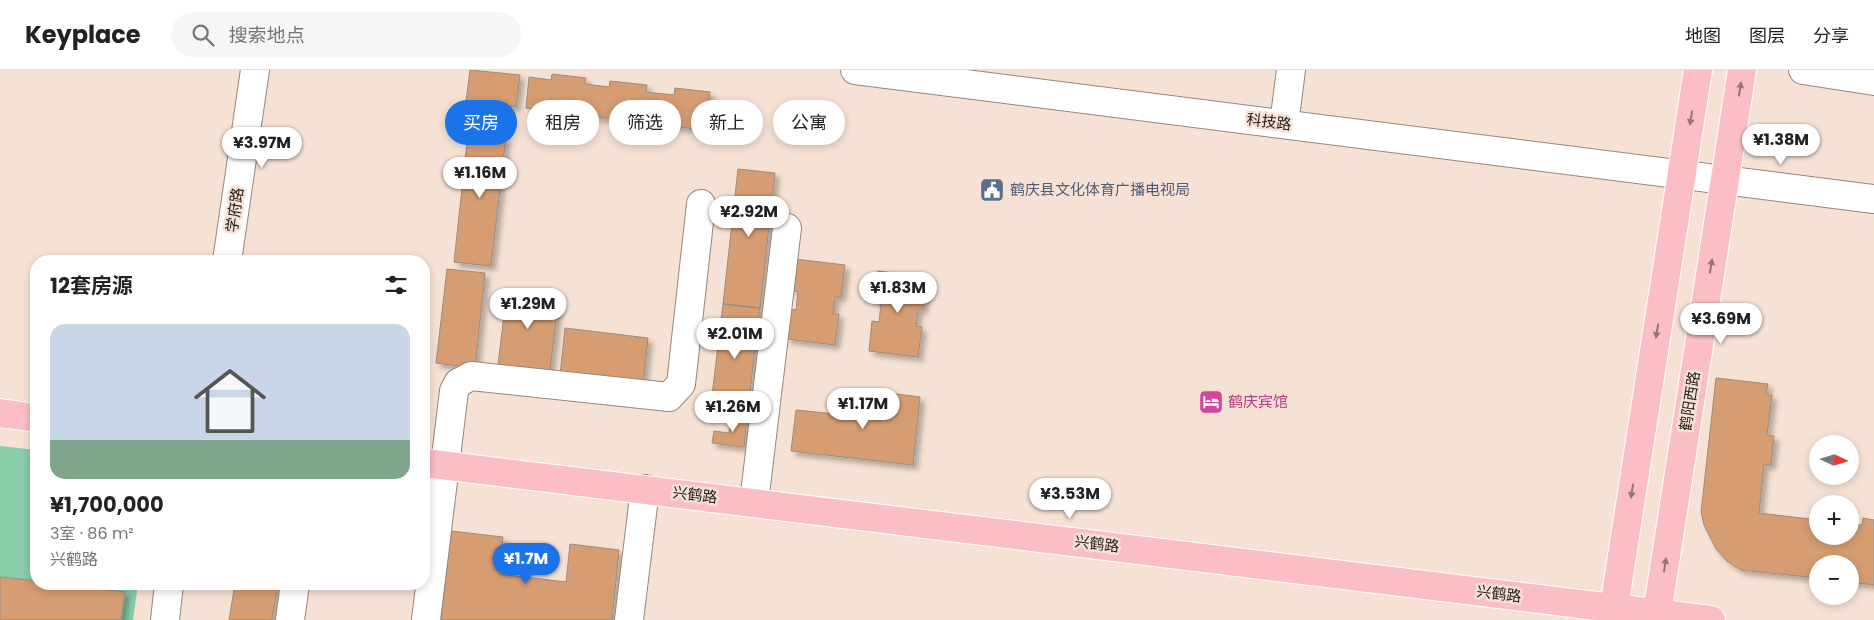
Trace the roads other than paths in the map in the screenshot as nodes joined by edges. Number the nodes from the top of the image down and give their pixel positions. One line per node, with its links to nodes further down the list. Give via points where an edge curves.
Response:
1 (255, 70): 14 (street, 学府路)
2 (855, 70): 8 (street, 科技路)
3 (1291, 70): 8 (street)
4 (1698, 70): 9 (main road, one-way to 9)
5 (1742, 70): 10 (main road, 鹤阳西路, one-way to 5)
6 (1803, 70): 7 (street)
7 (1874, 80)
8 (1284, 124): 9 (street, 科技路)
9 (1682, 174): 10 (street, 科技路); 24 (main road, one-way to 24)
10 (1725, 180): 11 (street, 科技路); 25 (main road, 鹤阳西路, one-way to 10)
11 (1874, 199)
12 (701, 204): 17 (street, via 681,384 669,396 471,376 458,383 454,391)
13 (787, 228): 19 (street)
14 (228, 255)
15 (0, 414): 16 (main road)
16 (30, 417)
17 (434, 465): 18 (main road, 兴鹤路); 20 (street)
18 (645, 489): 19 (main road, 兴鹤路); 29 (street)
19 (754, 502): 24 (main road, 兴鹤路)
20 (430, 542)
21 (168, 590): 26 (street)
22 (294, 590): 27 (street)
23 (428, 590): 28 (street)
24 (1613, 614): 25 (main road, 兴鹤路)
25 (1657, 617): 30 (main road, 兴鹤路)
26 (164, 620)
27 (290, 620)
28 (426, 620)
29 (629, 620)
30 (1711, 620)

